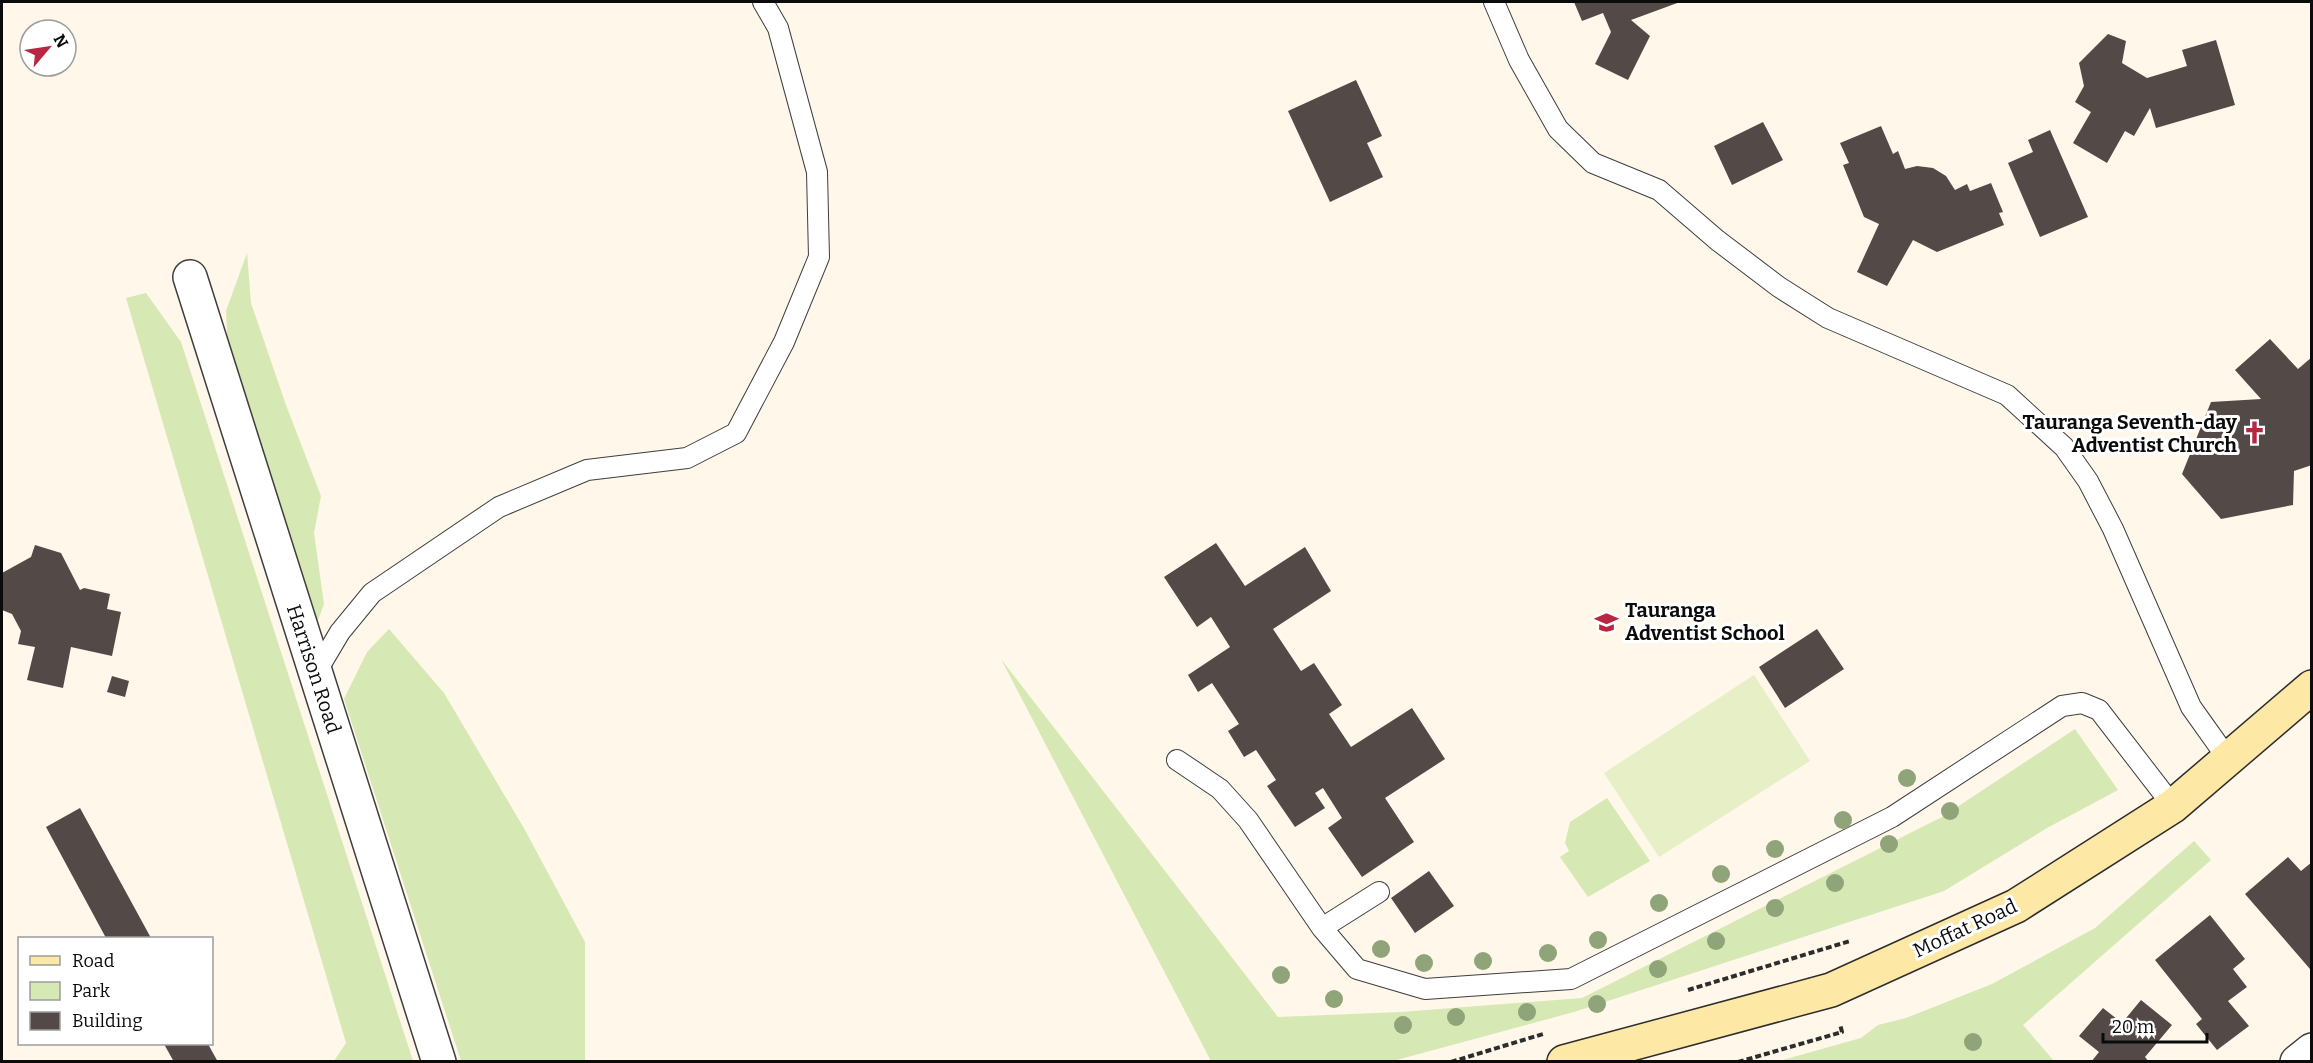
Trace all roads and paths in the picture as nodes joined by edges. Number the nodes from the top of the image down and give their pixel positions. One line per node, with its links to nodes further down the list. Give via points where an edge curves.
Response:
1 (763, 2): 4 (lane, via 778,28 817,172 819,257 784,342 736,433 687,458 587,470 499,507 372,593 340,632)
2 (1494, 2): 6 (lane, via 1519,60 1558,129 1593,163 1659,190 1779,287 1828,318 2007,395 2064,447 2088,481 2113,529 2191,707)
3 (190, 277): 4 (street, Harrison Road)
4 (315, 674): 17 (street, Harrison Road)
5 (2312, 687): 6 (main road, Moffat Road)
6 (2228, 759): 8 (main road, Moffat Road)
7 (1177, 760): 10 (lane, via 1220,789 1248,820)
8 (2173, 806): 10 (lane, via 2099,710 2082,703 2062,706 1892,818 1572,979 1425,989 1357,969); 16 (main road, Moffat Road, via 2016,906 1831,990)
9 (1379, 892): 10 (lane)
10 (1322, 928)
11 (1854, 940): 12 (path)
12 (1684, 991)
13 (1840, 1023): 20 (path, via 1842,1032)
14 (1548, 1032): 18 (path)
15 (2312, 1050): 21 (street)
16 (1605, 1056): 19 (main road, Moffat Road)
17 (439, 1062)
18 (1451, 1062)
19 (1564, 1062)
20 (1738, 1062)
21 (2297, 1062)

